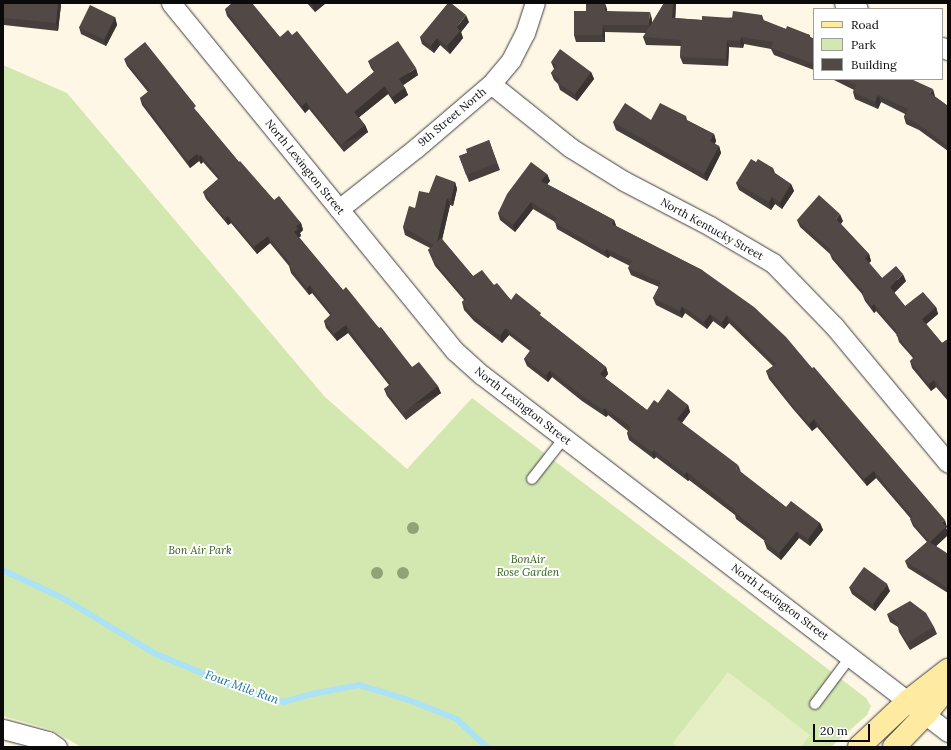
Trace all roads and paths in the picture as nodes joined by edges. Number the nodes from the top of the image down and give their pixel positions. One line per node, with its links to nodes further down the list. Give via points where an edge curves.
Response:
1 (171, 3): 6 (street, North Lexington Street)
2 (535, 3): 5 (street, 9th Street North, via 526,33 511,60)
3 (844, 3): 4 (street)
4 (856, 8)
5 (491, 84): 6 (street, 9th Street North, via 416,148); 8 (street, North Kentucky Street, via 571,148 617,177 710,226 772,263 834,326)
6 (339, 208): 7 (street, North Lexington Street, via 455,351)
7 (564, 438): 9 (lane); 10 (street, North Lexington Street)
8 (948, 463)
9 (532, 479)
10 (851, 656): 13 (street, North Lexington Street); 14 (lane)
11 (948, 670): 13 (main road)
12 (948, 687): 15 (main road)
13 (908, 701): 15 (street, North Lexington Street); 19 (main road)
14 (815, 704)
15 (926, 714): 17 (street, North Lexington Street); 20 (main road)
16 (3, 729): 18 (street, via 48,741)
17 (948, 732)
18 (57, 747)
19 (859, 747)
20 (894, 747)

